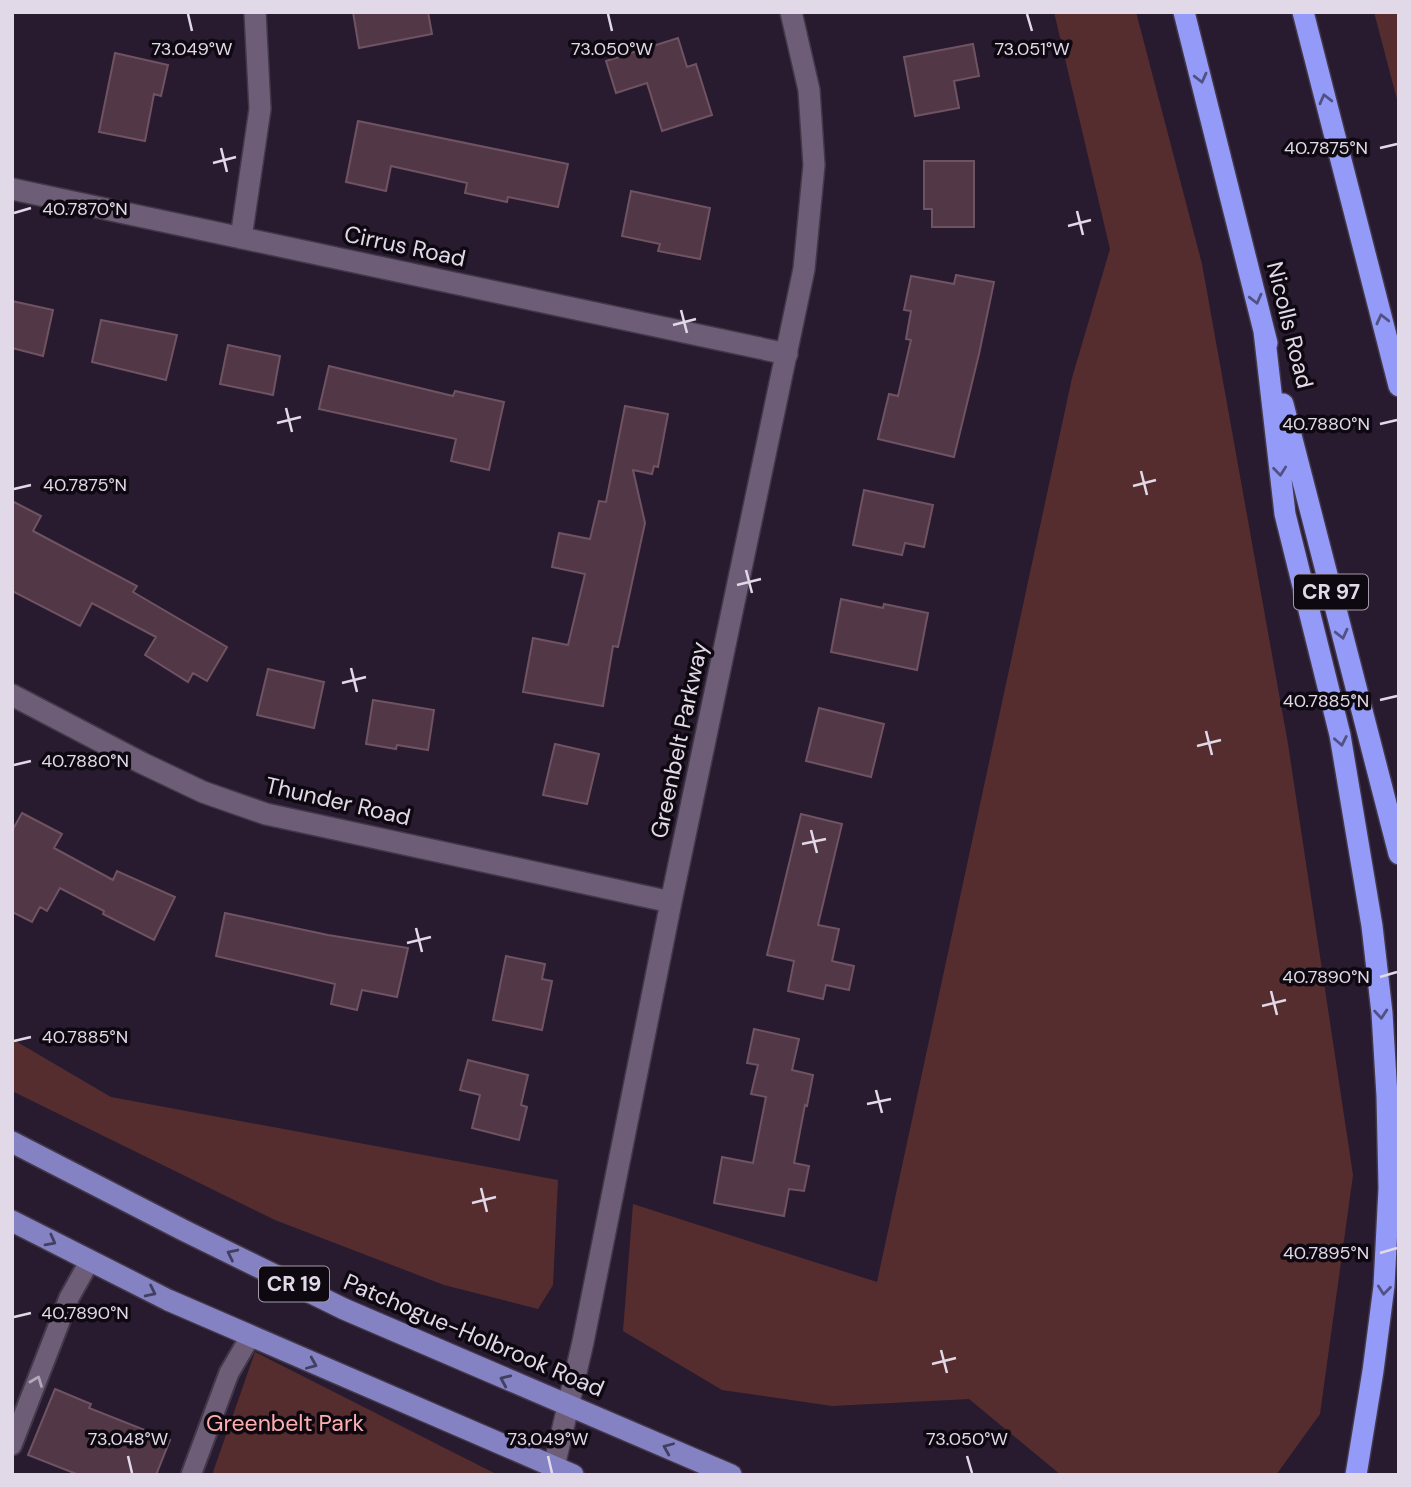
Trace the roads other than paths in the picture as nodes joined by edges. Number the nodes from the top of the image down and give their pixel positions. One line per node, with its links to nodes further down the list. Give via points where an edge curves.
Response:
1 (255, 12): 6 (street, via 260,109)
2 (791, 12): 8 (street, Greenbelt Parkway, via 809,90 814,165 804,269)
3 (1184, 12): 7 (highway, Nicolls Road / CR 97, one-way to 7)
4 (1303, 12): 9 (highway, one-way to 4)
5 (12, 189): 6 (street, Cirrus Road)
6 (241, 238): 8 (street, Cirrus Road)
7 (1264, 331): 11 (highway, Nicolls Road / CR 97, one-way to 11); 22 (highway, one-way to 22, via 1285,514 1340,735 1373,926 1381,1013 1389,1188 1384,1286)
8 (788, 354): 12 (street, Greenbelt Parkway)
9 (1399, 386)
10 (12, 695): 12 (street, Thunder Road, via 203,792 266,814)
11 (1399, 854)
12 (671, 902): 17 (street, Greenbelt Parkway)
13 (12, 1142): 17 (main road, Patchogue-Holbrook Road / CR 19, one-way to 13, via 344,1309)
14 (12, 1221): 15 (main road, one-way to 15)
15 (89, 1262): 16 (main road, one-way to 16); 18 (lane, one-way to 15, via 69,1298)
16 (250, 1337): 19 (main road, one-way to 19); 20 (lane, via 229,1373)
17 (568, 1405): 19 (street, Greenbelt Parkway); 21 (main road, Patchogue-Holbrook Road / CR 19, one-way to 17)
18 (12, 1445)
19 (560, 1472)
20 (191, 1475)
21 (731, 1475)
22 (1356, 1475)

